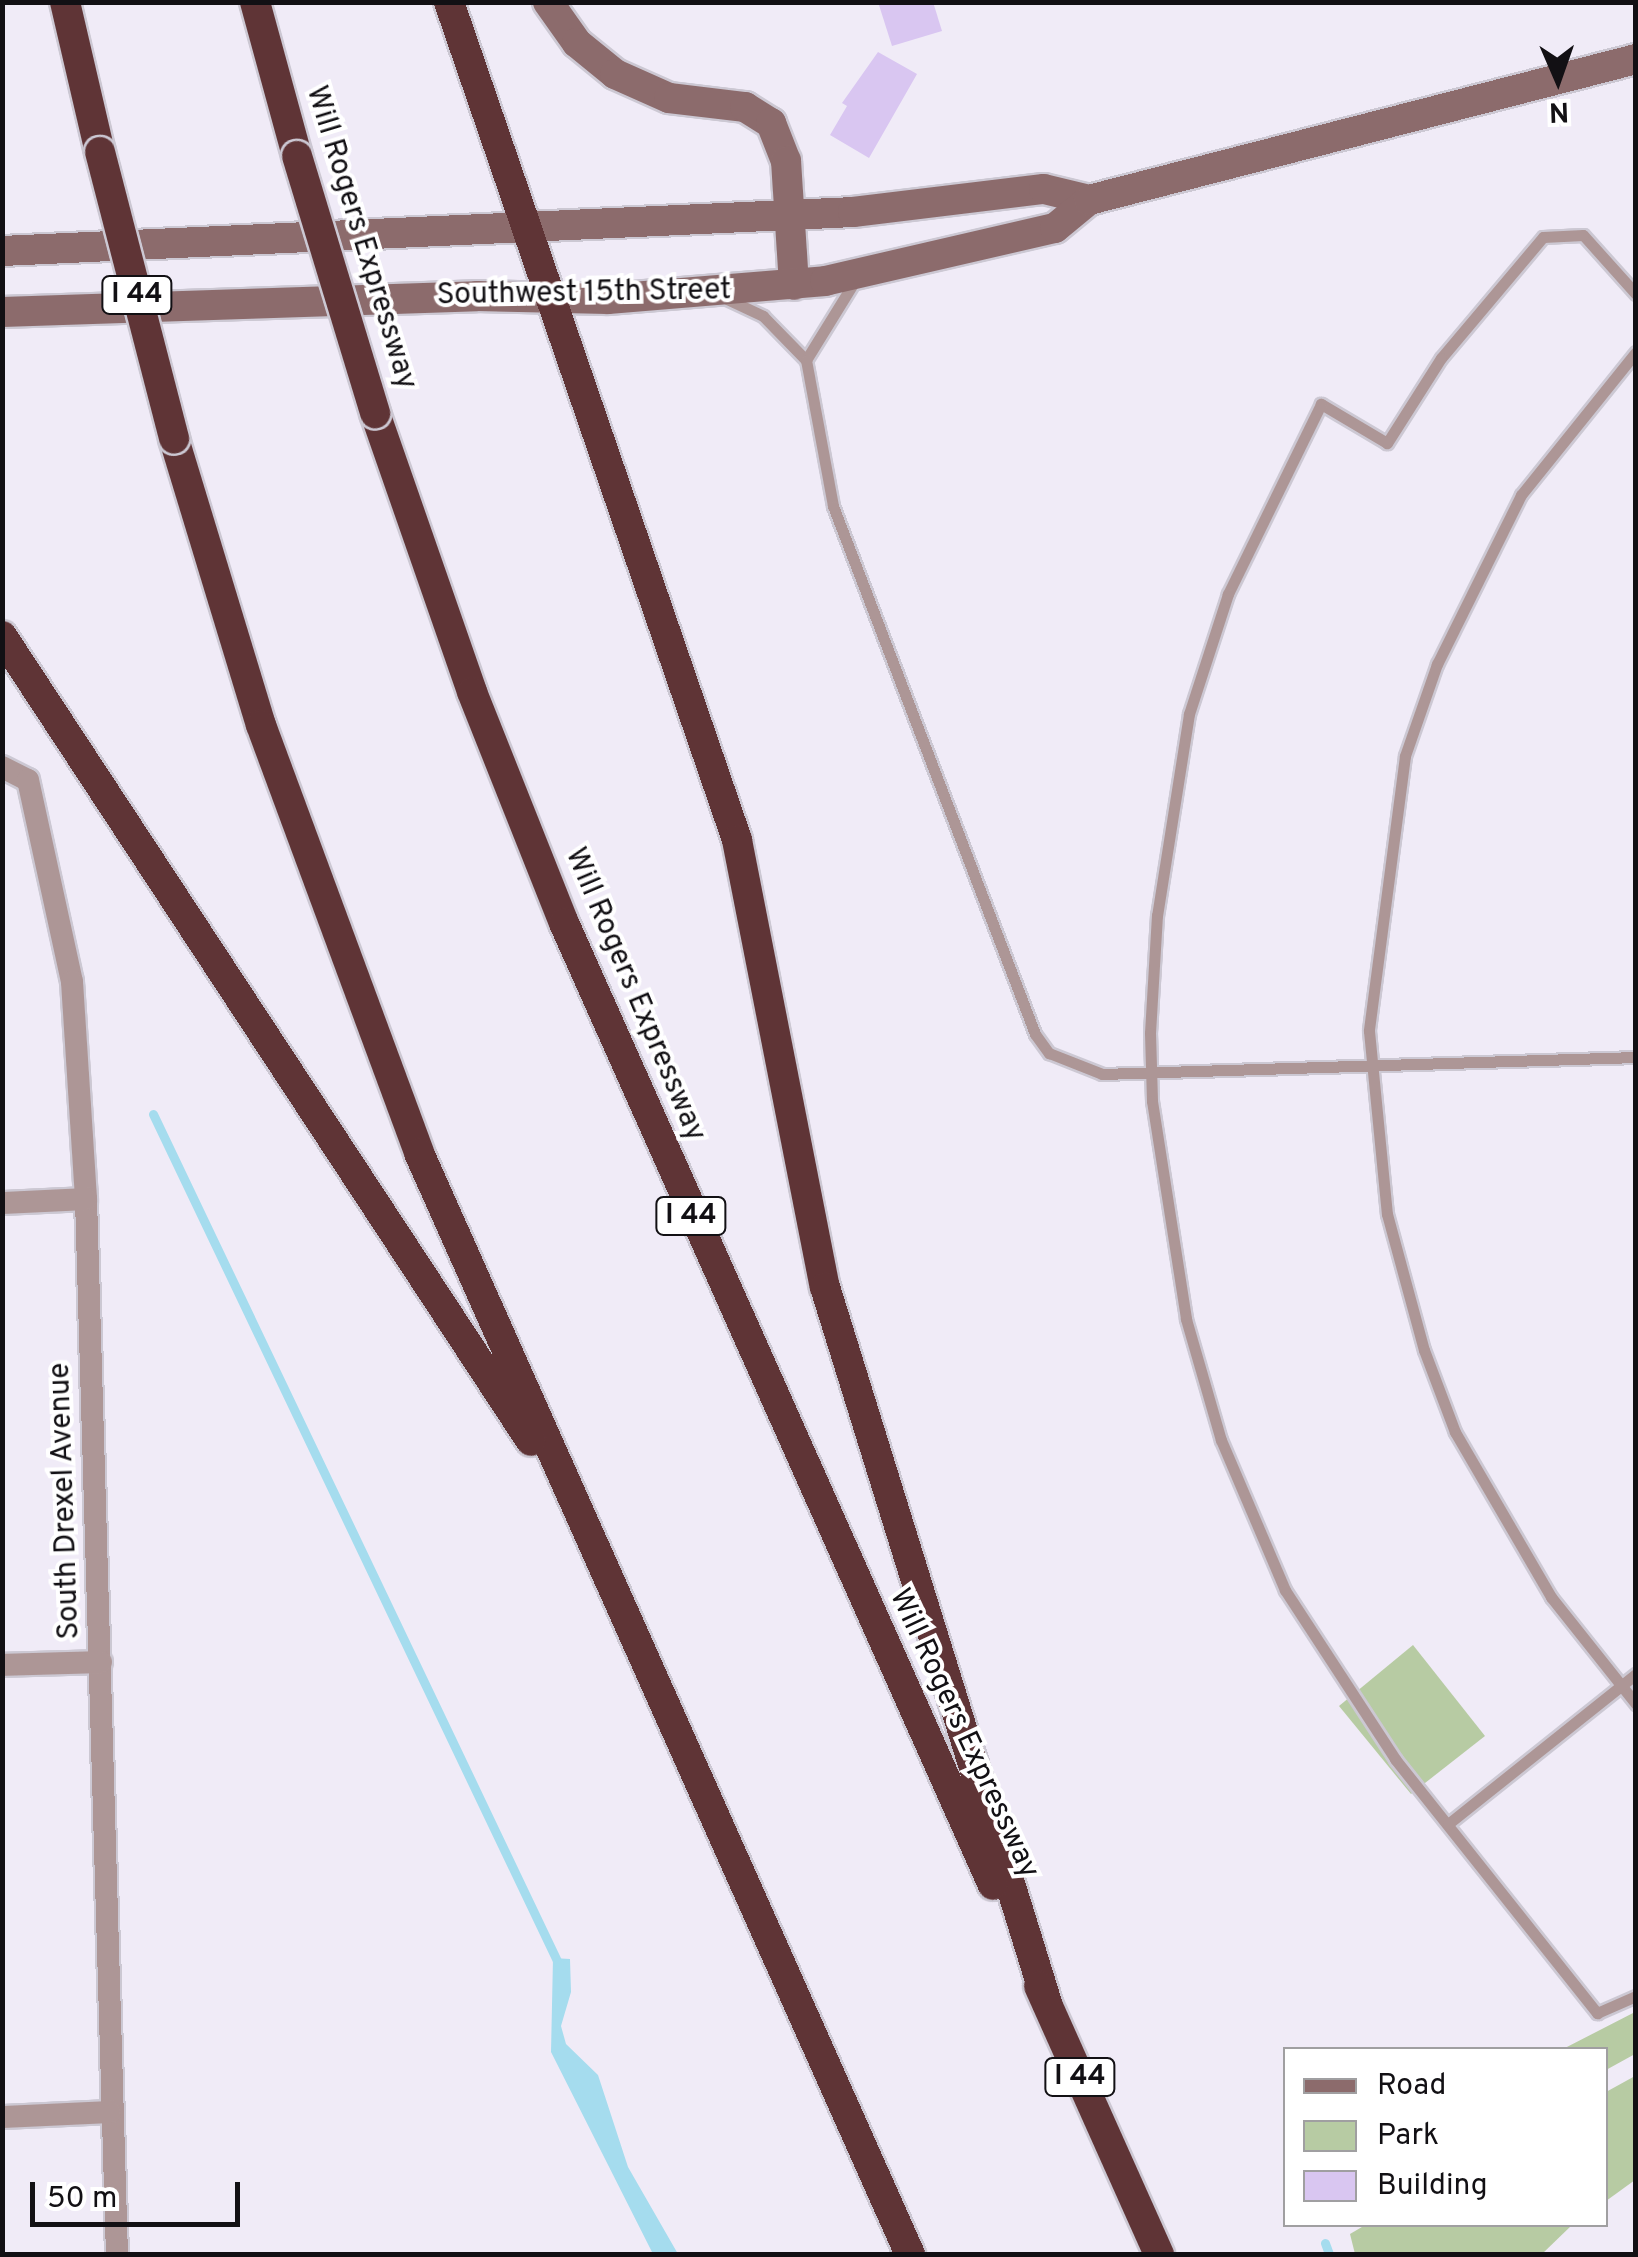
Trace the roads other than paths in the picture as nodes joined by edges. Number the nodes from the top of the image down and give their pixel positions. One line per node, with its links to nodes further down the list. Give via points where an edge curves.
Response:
1 (65, 2): 25 (highway, I 44, bridge, via 174,439 326,913 420,1153)
2 (255, 2): 33 (highway, Will Rogers Expressway / I 44, bridge, via 376,414 472,692 564,923)
3 (449, 2): 8 (highway)
4 (548, 2): 7 (main road, via 577,44 614,74 669,98 745,107 771,123 783,146)
5 (1636, 59): 6 (main road, Southwest 15th Street)
6 (1088, 200): 7 (main road, Southwest 15th Street, via 1044,189 901,209); 10 (main road, Southwest 15th Street, via 1055,228)
7 (790, 215): 8 (main road, Southwest 15th Street); 11 (main road)
8 (530, 229): 9 (main road, Southwest 15th Street); 14 (highway)
9 (2, 251)
10 (859, 275): 11 (main road, Southwest 15th Street); 17 (lane)
11 (794, 285): 12 (main road, Southwest 15th Street)
12 (714, 293): 14 (main road, Southwest 15th Street); 17 (lane, via 763,316)
13 (1636, 294): 22 (lane, via 1583,235 1543,237 1441,358 1387,443 1321,404 1236,577 1189,714 1157,914)
14 (552, 298): 15 (main road, Southwest 15th Street); 33 (highway, via 737,840 825,1287)
15 (2, 312)
16 (1636, 352): 21 (lane, via 1521,495 1438,664 1405,756 1368,1031)
17 (806, 360): 22 (lane, via 833,506 1035,1034 1049,1053 1087,1072)
18 (2, 636): 25 (highway, via 390,1222 455,1333)
19 (2, 767): 23 (street, South Drexel Avenue, via 28,780 47,850 72,982)
20 (1636, 1057): 21 (lane)
21 (1372, 1066): 22 (lane); 29 (lane, via 1387,1214 1424,1350 1455,1432 1551,1597)
22 (1151, 1073): 31 (lane, via 1186,1319 1221,1440 1284,1590 1343,1688)
23 (86, 1199): 24 (street); 26 (street, South Drexel Avenue)
24 (2, 1203)
25 (574, 1500): 37 (highway, I 44)
26 (101, 1662): 27 (street); 34 (street, South Drexel Avenue)
27 (2, 1665)
28 (1636, 1674): 29 (lane)
29 (1621, 1686): 30 (lane); 31 (lane)
30 (1636, 1704)
31 (1448, 1824): 32 (lane, via 1597,2013)
32 (1636, 1996)
33 (1047, 2002): 38 (highway, Will Rogers Expressway / I 44)
34 (110, 2112): 35 (street); 36 (street, South Drexel Avenue)
35 (2, 2117)
36 (116, 2254)
37 (910, 2254)
38 (1159, 2254)

